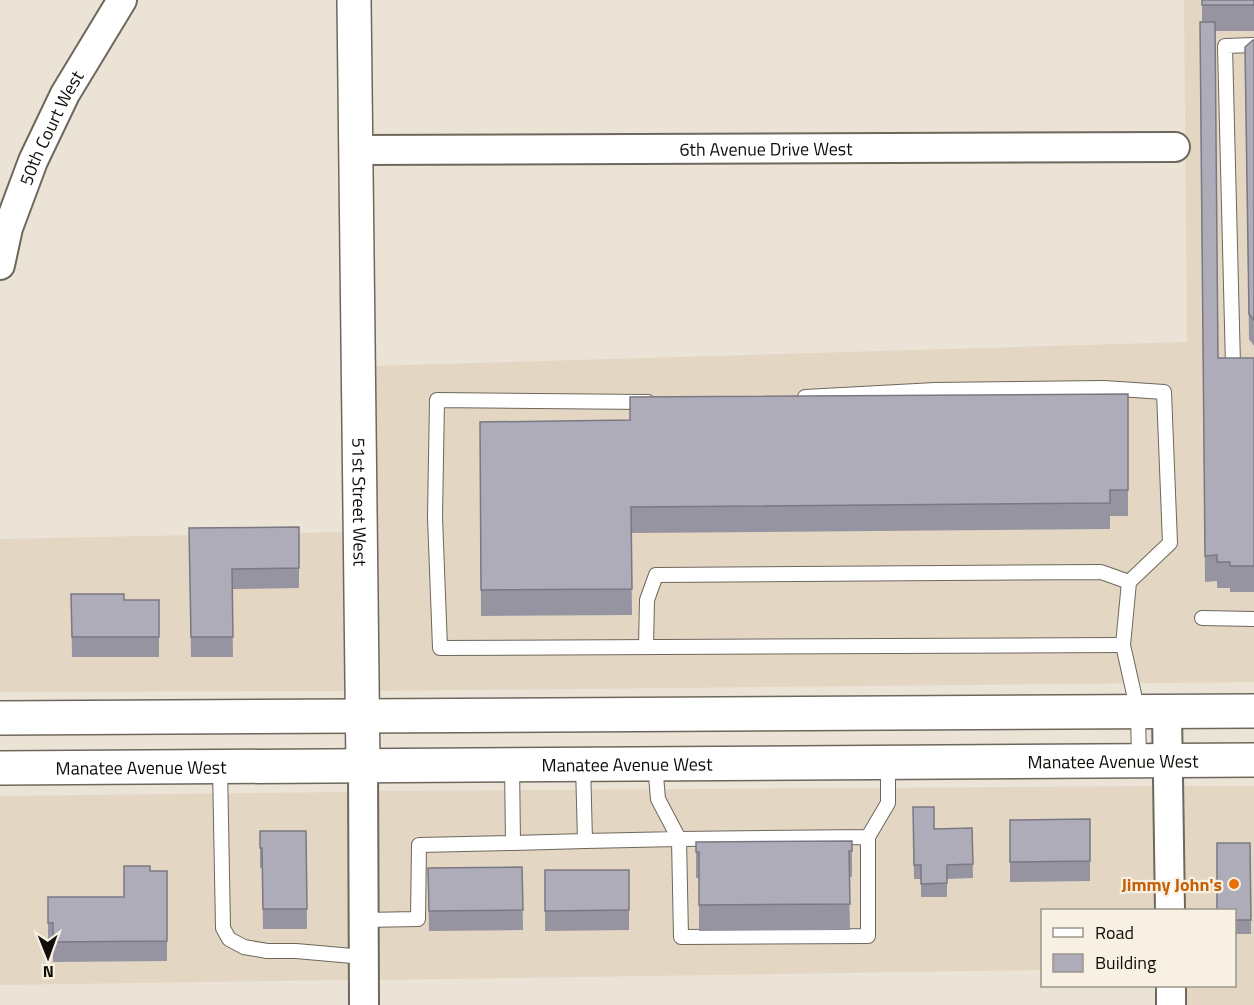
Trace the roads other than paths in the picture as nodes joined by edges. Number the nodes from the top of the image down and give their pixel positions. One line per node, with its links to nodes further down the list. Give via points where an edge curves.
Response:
1 (122, 0): 6 (street, 50th Court West, via 65,94 33,161 8,228)
2 (354, 0): 5 (main road, 51st Street West)
3 (1254, 45): 7 (lane, via 1225,46 1233,366)
4 (1175, 147): 5 (street, 6th Avenue Drive West)
5 (356, 150): 17 (main road, 51st Street West)
6 (0, 265)
7 (1254, 366)
8 (795, 397): 10 (lane, via 935,390 1104,388 1164,392 1170,543)
9 (656, 402): 14 (lane, via 437,400 435,517 440,648)
10 (1129, 582): 13 (lane); 14 (lane, via 1101,572 656,575 647,600)
11 (1202, 618): 12 (lane)
12 (1254, 619)
13 (1123, 645): 14 (lane); 16 (lane)
14 (646, 646)
15 (1254, 711): 16 (main road)
16 (1153, 712): 17 (main road); 20 (street)
17 (362, 716): 18 (main road); 25 (main road, 51st Street West)
18 (0, 718)
19 (1254, 760): 20 (main road, Manatee Avenue West)
20 (1153, 761): 21 (main road, Manatee Avenue West); 32 (street)
21 (888, 762): 24 (main road, Manatee Avenue West); 28 (lane, via 888,803)
22 (512, 764): 23 (main road, Manatee Avenue West); 25 (main road, Manatee Avenue West); 31 (lane)
23 (583, 764): 24 (main road, Manatee Avenue West); 30 (lane)
24 (655, 764): 29 (lane, via 658,800)
25 (363, 765): 26 (main road, Manatee Avenue West); 33 (street, 51st Street West)
26 (220, 766): 27 (main road, Manatee Avenue West); 34 (lane, via 223,928 229,939 244,947 267,951)
27 (0, 768)
28 (868, 837): 29 (lane); 29 (lane, via 868,936 681,938)
29 (679, 839): 30 (lane)
30 (585, 841): 31 (lane)
31 (513, 843): 33 (lane, via 419,845 418,919)
32 (1170, 909)
33 (364, 920): 34 (street, 51st Street West)
34 (364, 957): 36 (street, 51st Street West)
35 (1170, 987): 37 (street)
36 (364, 1005)
37 (1171, 1005)

